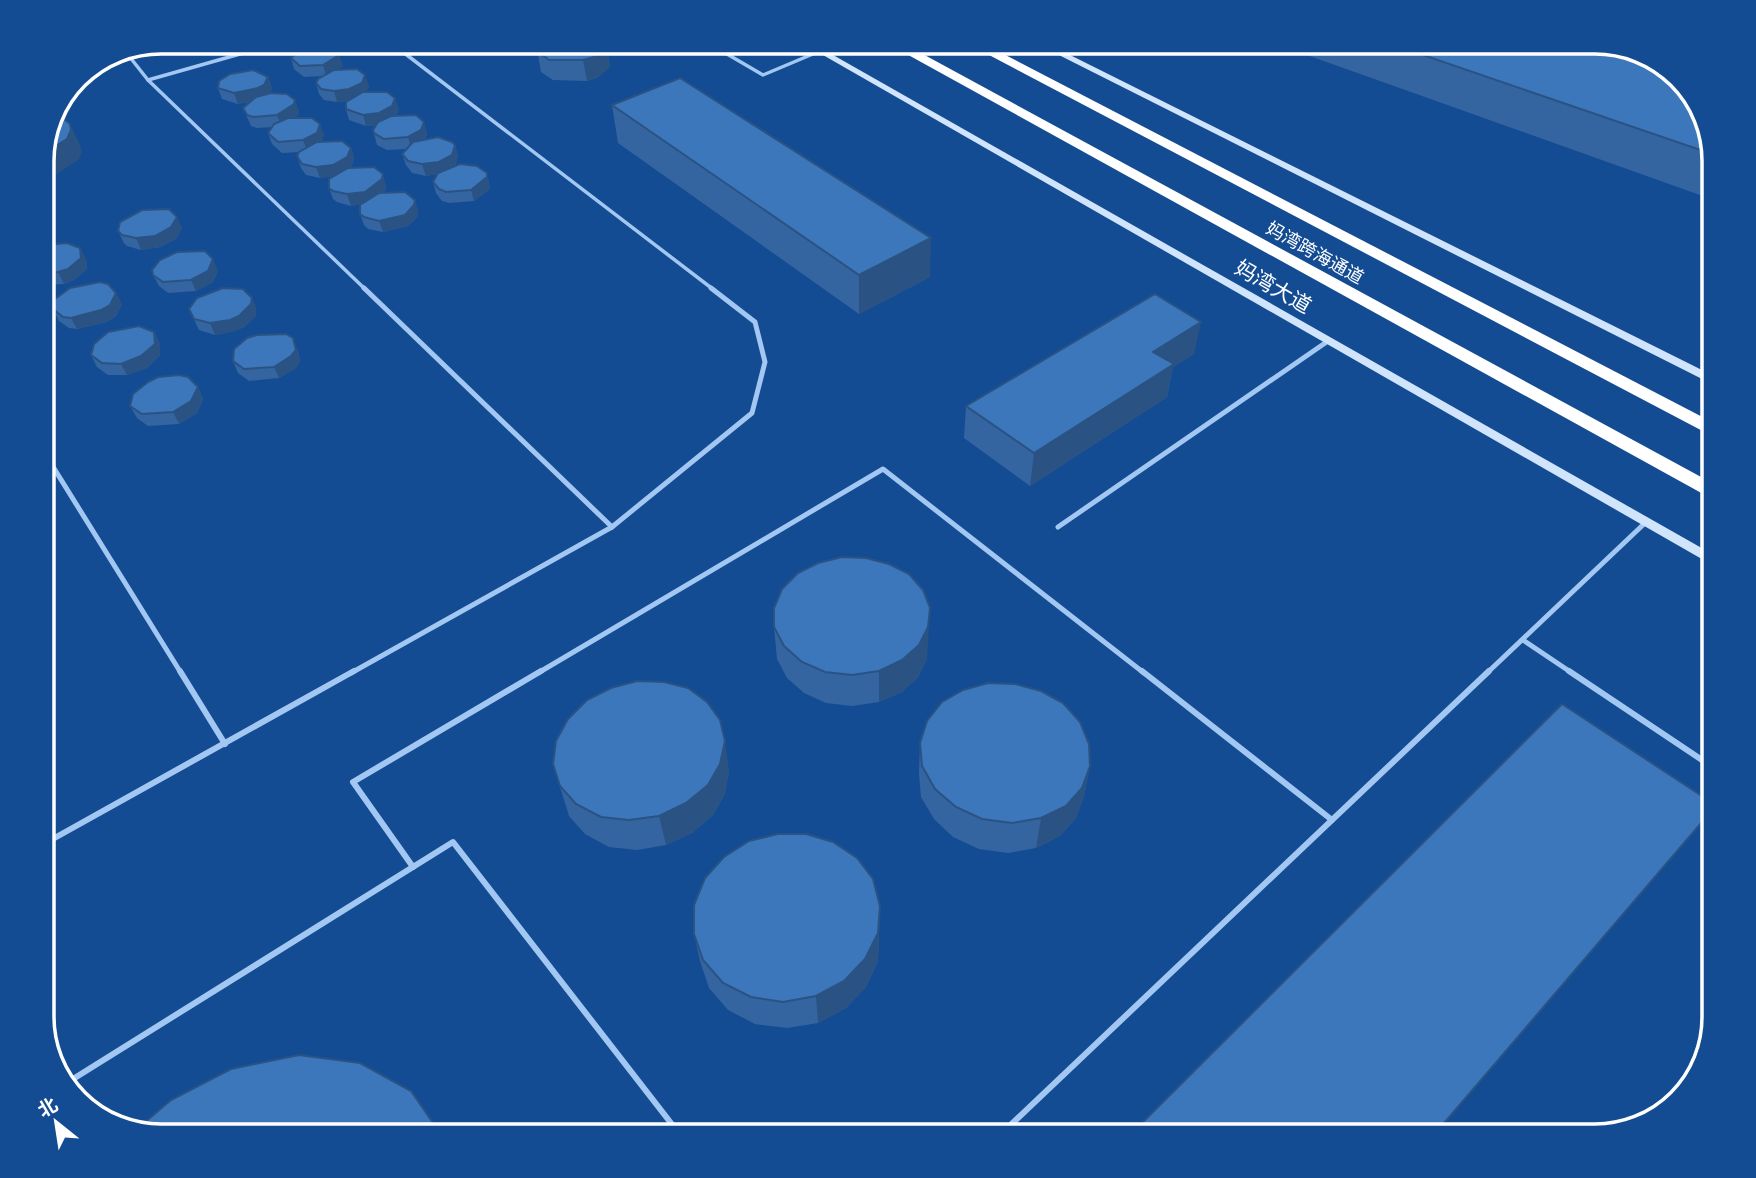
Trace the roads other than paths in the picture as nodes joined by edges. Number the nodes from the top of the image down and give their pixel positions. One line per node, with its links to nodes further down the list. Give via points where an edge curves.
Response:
1 (240, 54): 10 (lane)
2 (406, 54): 17 (lane, via 755,322 765,362 752,413)
3 (727, 54): 4 (lane, via 763,75)
4 (807, 54)
5 (826, 54): 11 (main road, 妈湾大道)
6 (913, 54): 15 (highway, 妈湾跨海通道)
7 (994, 54): 13 (highway, 妈湾跨海通道)
8 (1061, 54): 12 (main road)
9 (131, 59): 10 (lane)
10 (148, 80): 17 (lane)
11 (1328, 341): 16 (main road, 妈湾大道); 18 (lane)
12 (1702, 375)
13 (1702, 425)
14 (54, 468): 21 (lane)
15 (1702, 486)
16 (1646, 522): 19 (main road, 妈湾大道); 20 (lane)
17 (612, 527): 21 (lane)
18 (1058, 527)
19 (1702, 554)
20 (1523, 640): 22 (lane); 23 (lane)
21 (225, 744): 24 (lane)
22 (1702, 760)
23 (1332, 820): 25 (lane, via 883,469 353,782); 28 (lane)
24 (54, 838)
25 (413, 867): 26 (lane); 27 (lane, via 453,842)
26 (74, 1078)
27 (672, 1124)
28 (1012, 1124)

